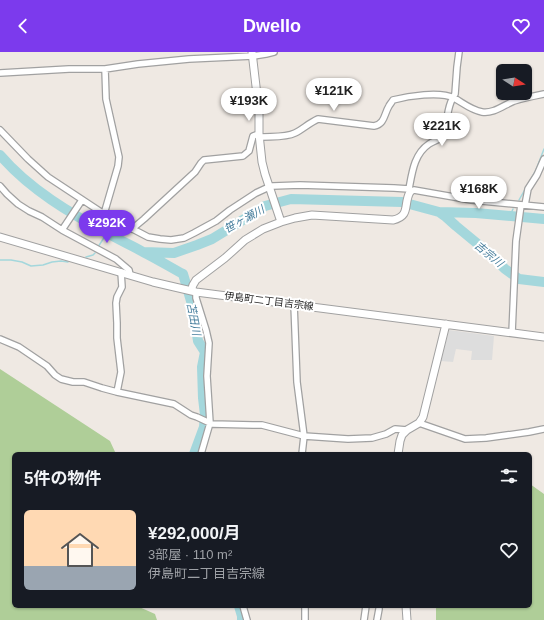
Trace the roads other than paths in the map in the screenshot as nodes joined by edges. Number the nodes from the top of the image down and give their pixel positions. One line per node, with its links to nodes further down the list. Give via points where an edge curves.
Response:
1 (274, 52): 3 (street)
2 (459, 52): 7 (street)
3 (252, 54): 4 (street); 9 (street, via 259,112)
4 (105, 69): 5 (street); 17 (street, via 106,99 119,157)
5 (0, 73)
6 (544, 94): 7 (street, via 513,102 490,112 466,106)
7 (453, 98): 9 (street, via 434,95 393,100 378,126 318,119 295,134); 13 (street, via 448,112 446,134 424,148 415,161)
8 (0, 130): 14 (street, via 48,177)
9 (259, 136): 12 (street, via 262,162); 19 (street, via 253,136 249,151 243,156 204,160 195,172)
10 (544, 159): 15 (street, via 538,175 528,188)
11 (0, 186): 20 (street, via 29,212)
12 (270, 188): 13 (street, via 300,185 394,188); 18 (street); 19 (street, via 249,197 216,221 184,238 160,240)
13 (409, 192): 15 (street, via 414,190 471,200); 18 (street, via 405,213 393,220 312,215)
14 (81, 201): 17 (street); 20 (street)
15 (523, 205): 16 (street); 27 (street, via 516,241)
16 (544, 207)
17 (104, 214): 19 (street)
18 (280, 219): 24 (street, via 245,240 196,280 193,285)
19 (132, 229)
20 (62, 230): 23 (street, via 116,259 129,270)
21 (0, 237): 22 (street, 伊島町二丁目吉宗線)
22 (122, 272): 23 (street, 伊島町二丁目吉宗線); 30 (street, via 122,287 116,303 116,338 121,372)
23 (130, 275): 24 (street, 伊島町二丁目吉宗線)
24 (194, 292): 25 (street, 伊島町二丁目吉宗線); 31 (street, via 209,343)
25 (294, 304): 26 (street, 伊島町二丁目吉宗線); 35 (street, via 297,382)
26 (446, 324): 27 (street, 伊島町二丁目吉宗線); 32 (street, via 423,417)
27 (512, 333): 28 (street, 伊島町二丁目吉宗線)
28 (544, 337)
29 (0, 339): 30 (street, via 36,358 61,379 84,382)
30 (117, 392): 31 (street, via 174,404 191,415)
31 (209, 422): 35 (street, via 253,424); 36 (street)
32 (419, 423): 33 (street, via 465,439); 34 (street)
33 (544, 429)
34 (407, 430): 35 (street, via 395,429 372,438); 38 (street, via 402,434)
35 (304, 436): 37 (street)
36 (202, 452)
37 (302, 452)
38 (398, 452)
39 (243, 608): 44 (street)
40 (305, 608): 45 (street)
41 (366, 608): 46 (street)
42 (406, 608): 48 (street)
43 (379, 609): 47 (street)
44 (246, 620)
45 (305, 620)
46 (364, 620)
47 (377, 620)
48 (407, 620)

